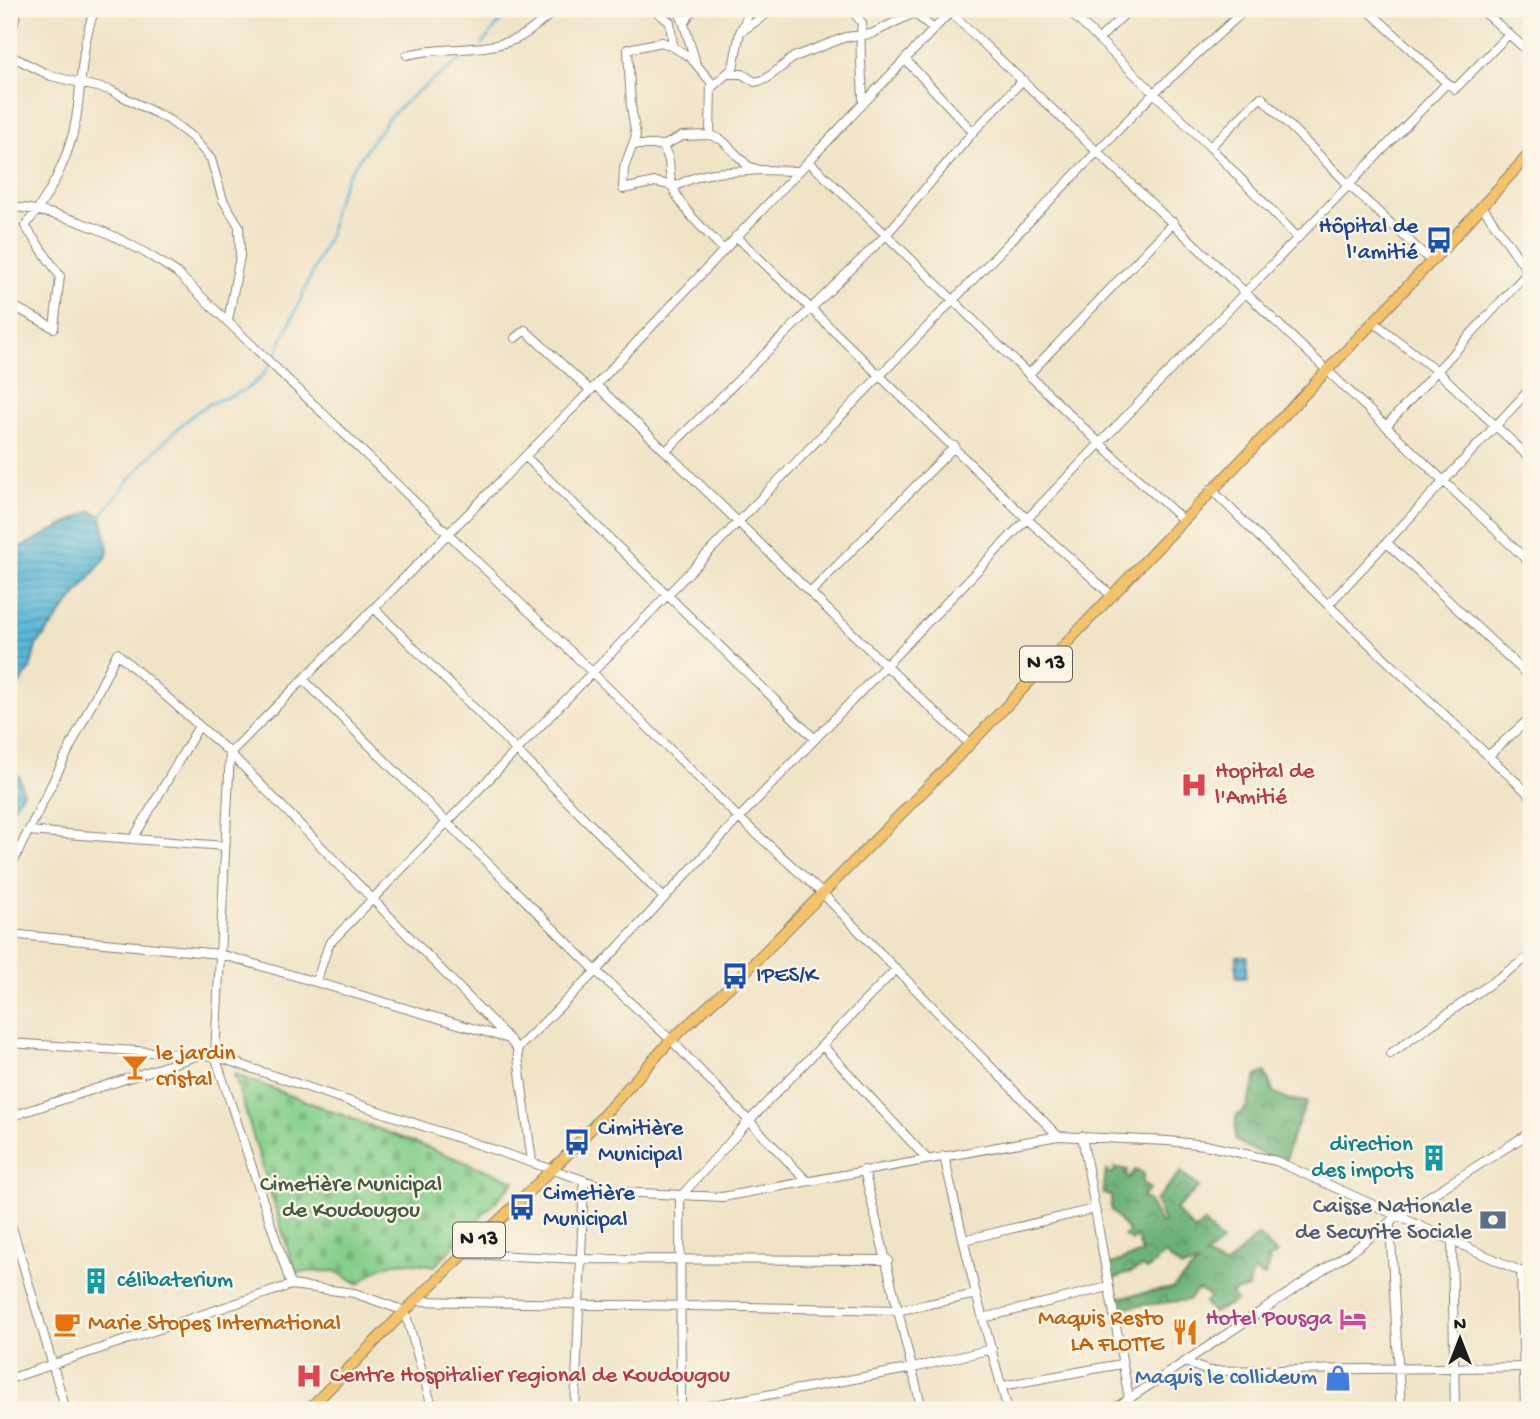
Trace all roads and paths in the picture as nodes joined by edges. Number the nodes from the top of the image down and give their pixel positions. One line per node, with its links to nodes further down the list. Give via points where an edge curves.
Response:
1 (17, 9): 22 (street)
2 (95, 9): 31 (street)
3 (560, 9): 26 (street, via 524,35 503,43)
4 (653, 9): 23 (street, via 670,22)
5 (678, 9): 16 (street)
6 (693, 9): 16 (street)
7 (751, 9): 18 (street)
8 (774, 9): 18 (street)
9 (851, 9): 20 (street, via 862,23)
10 (1068, 9): 21 (street)
11 (1130, 9): 21 (street)
12 (1246, 9): 34 (street)
13 (1367, 9): 32 (street)
14 (1481, 9): 19 (street)
15 (952, 10): 17 (street); 30 (street)
16 (684, 24): 28 (street)
17 (934, 29): 20 (street, via 914,13); 27 (street)
18 (740, 32): 29 (street, via 733,68)
19 (1508, 35): 24 (street); 32 (street, via 1455,89)
20 (860, 37): 29 (street, via 846,37 794,57 766,79 755,82 742,74); 35 (street)
21 (1099, 39): 34 (street)
22 (9, 45)
23 (673, 47): 28 (street); 38 (street, via 662,42 628,49)
24 (1531, 54)
25 (9, 55): 31 (street, via 51,76)
26 (407, 55)
27 (905, 59): 35 (street); 36 (street)
28 (696, 63): 33 (street)
29 (727, 74): 33 (street)
30 (1023, 80): 36 (street); 41 (street)
31 (79, 82): 50 (street, via 76,121 66,156); 63 (street, via 110,90 169,120 211,159 223,200 239,226 240,256)
32 (1447, 83): 46 (street)
33 (711, 88): 37 (street)
34 (1154, 93): 40 (street); 41 (street)
35 (863, 104): 43 (street)
36 (973, 132): 52 (street)
37 (710, 135): 39 (street, via 682,136); 44 (street)
38 (635, 145): 39 (street); 47 (street, via 624,168 623,189 655,182)
39 (661, 145): 47 (street, via 671,157)
40 (1210, 147): 46 (street, via 1261,97); 54 (street)
41 (1098, 151): 51 (street); 59 (street)
42 (1531, 152): 49 (main road, N 13)
43 (808, 161): 45 (street); 52 (street)
44 (759, 170): 45 (street); 47 (street, via 698,174)
45 (798, 171): 53 (street)
46 (1349, 185): 54 (street); 56 (street)
47 (672, 186): 55 (street)
48 (9, 206): 50 (street)
49 (1482, 206): 56 (main road, N 13); 57 (street)
50 (39, 209): 60 (street, via 25,226 60,276 54,328 17,308); 63 (street, via 82,221 133,244 177,272)
51 (1174, 222): 58 (street); 67 (street)
52 (887, 234): 59 (street); 61 (street)
53 (736, 236): 55 (street); 61 (street)
54 (1298, 238): 58 (street)
55 (723, 249): 69 (street)
56 (1431, 261): 62 (main road, N 13)
57 (1530, 272): 66 (street)
58 (1247, 293): 65 (street); 73 (street)
59 (953, 300): 67 (street); 68 (street)
60 (9, 309)
61 (813, 310): 68 (street); 75 (street)
62 (1372, 320): 65 (main road, N 13); 66 (street)
63 (228, 321): 83 (street)
64 (515, 338): 69 (street, via 525,330)
65 (1328, 369): 71 (street); 79 (main road, N 13)
66 (1437, 371): 71 (street); 72 (street)
67 (1030, 373): 73 (street)
68 (882, 375): 74 (street); 82 (street)
69 (593, 388): 75 (street); 76 (street)
70 (1531, 388): 72 (street)
71 (1387, 425): 78 (street)
72 (1496, 426): 77 (street); 78 (street)
73 (1099, 444): 80 (street); 81 (street)
74 (955, 446): 80 (street); 86 (street)
75 (666, 451): 82 (street)
76 (525, 456): 83 (street); 88 (street)
77 (1531, 459)
78 (1445, 482): 84 (street); 85 (street)
79 (1211, 489): 81 (main road, N 13); 89 (street)
80 (1027, 519): 87 (street); 91 (street)
81 (1182, 519): 87 (main road, N 13)
82 (739, 522): 86 (street); 88 (street)
83 (450, 535): 90 (street); 92 (street)
84 (1387, 543): 89 (street); 93 (street)
85 (1531, 564)
86 (812, 591): 91 (street)
87 (1111, 595): 98 (main road, N 13)
88 (667, 597): 92 (street); 97 (street)
89 (1328, 605): 101 (street)
90 (375, 609): 94 (street); 99 (street)
91 (885, 667): 97 (street); 98 (street)
92 (593, 673): 99 (street); 103 (street)
93 (1531, 678)
94 (303, 680): 100 (street); 104 (street)
95 (1531, 716): 101 (street)
96 (199, 726): 100 (street); 105 (street, via 117,653); 106 (street)
97 (815, 739): 103 (street)
98 (970, 744): 109 (main road, N 13)
99 (519, 750): 104 (street); 110 (street)
100 (230, 753): 107 (street); 111 (street)
101 (1488, 756): 102 (street)
102 (1531, 796)
103 (738, 818): 109 (street); 110 (street)
104 (447, 823): 111 (street); 116 (street)
105 (28, 831): 106 (street); 108 (street)
106 (133, 839): 107 (street)
107 (225, 846): 113 (street)
108 (9, 870)
109 (822, 893): 115 (street); 119 (main road, N 13)
110 (663, 897): 116 (street)
111 (373, 900): 117 (street, via 329,944); 118 (street)
112 (9, 934): 113 (street)
113 (220, 954): 117 (street); 125 (street)
114 (1531, 955): 123 (street)
115 (896, 969): 121 (street); 129 (street)
116 (596, 971): 119 (street); 122 (street)
117 (316, 982): 118 (street)
118 (509, 1039): 122 (street)
119 (671, 1040): 127 (street); 134 (main road, N 13)
120 (9, 1043): 124 (street)
121 (823, 1046): 127 (street); 132 (street)
122 (517, 1049): 133 (street)
123 (1390, 1054)
124 (201, 1055): 125 (street); 126 (street)
125 (215, 1056): 133 (street); 151 (street)
126 (9, 1117)
127 (748, 1122): 137 (street); 138 (street)
128 (1531, 1132): 140 (street)
129 (1058, 1136): 130 (street); 131 (street)
130 (1082, 1136): 139 (street); 140 (street, via 1205,1145 1276,1161)
131 (944, 1156): 132 (street); 143 (street)
132 (927, 1159): 135 (street)
133 (532, 1162): 134 (street)
134 (552, 1169): 136 (street); 145 (main road, N 13)
135 (864, 1170): 137 (street); 148 (street)
136 (584, 1180): 138 (street, via 619,1192); 147 (street)
137 (807, 1181): 138 (street, via 722,1197)
138 (680, 1197): 146 (street)
139 (1094, 1209): 143 (street); 152 (street)
140 (1398, 1216): 142 (street); 144 (street)
141 (9, 1217): 162 (street)
142 (1390, 1224): 161 (street); 167 (street); 170 (street)
143 (964, 1240): 153 (street)
144 (1452, 1243): 149 (street); 164 (street)
145 (464, 1254): 147 (street); 154 (main road, N 13)
146 (681, 1258): 147 (street); 148 (street); 156 (street)
147 (581, 1259): 155 (street)
148 (888, 1260): 157 (street)
149 (1521, 1271): 150 (street); 165 (street)
150 (1531, 1276)
151 (291, 1285): 158 (street, via 354,1293); 162 (street)
152 (1108, 1287): 159 (street); 163 (street)
153 (976, 1294): 157 (street); 159 (street)
154 (415, 1301): 155 (street); 158 (main road, N 13)
155 (579, 1305): 156 (street); 174 (street)
156 (681, 1307): 157 (street); 175 (street)
157 (901, 1310): 166 (street)
158 (405, 1311): 172 (main road, N 13); 173 (street)
159 (983, 1318): 160 (street)
160 (992, 1349): 166 (street); 169 (street)
161 (1185, 1362): 167 (street, via 1208,1371); 170 (street)
162 (52, 1364): 168 (street); 171 (street)
163 (1121, 1364): 169 (street); 170 (street)
164 (1453, 1367): 165 (street); 167 (street); 182 (street)
165 (1527, 1367): 183 (street)
166 (913, 1368): 176 (street); 177 (street)
167 (1400, 1370): 181 (street)
168 (9, 1379)
169 (1002, 1385): 178 (street)
170 (1129, 1397): 179 (street); 180 (street)
171 (66, 1410)
172 (308, 1410)
173 (433, 1410)
174 (575, 1410)
175 (681, 1410)
176 (686, 1410)
177 (922, 1410)
178 (1008, 1410)
179 (1112, 1410)
180 (1131, 1410)
181 (1401, 1410)
182 (1455, 1410)
183 (1525, 1410)

